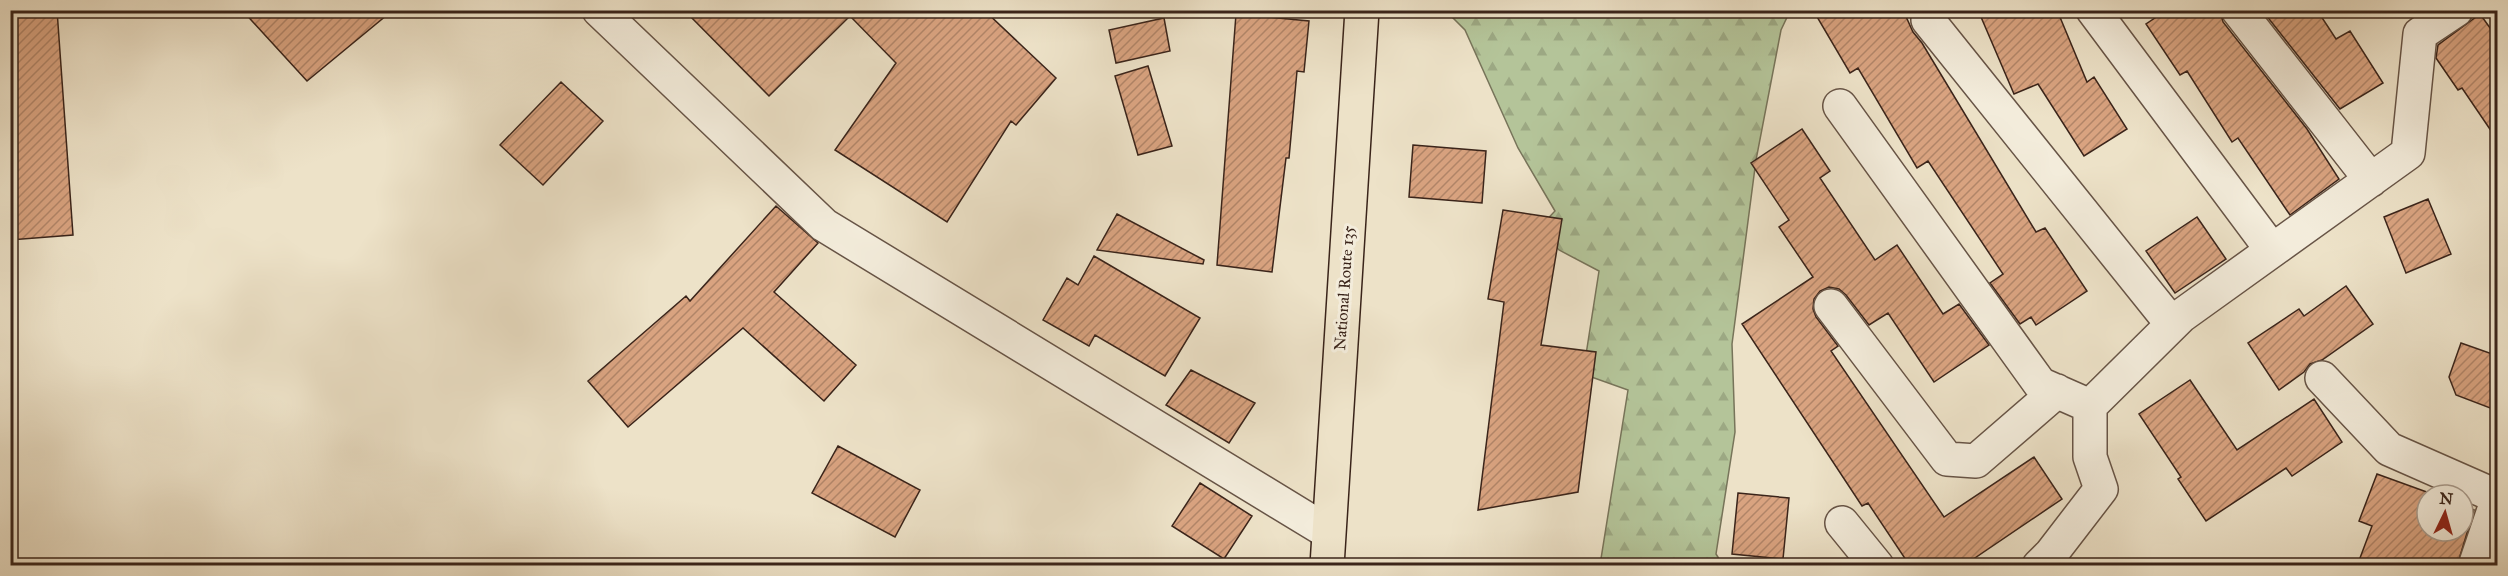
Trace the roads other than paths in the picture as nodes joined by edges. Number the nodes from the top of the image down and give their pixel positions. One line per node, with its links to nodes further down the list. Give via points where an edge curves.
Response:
1 (599, 10): 17 (street, via 825,225)
2 (1362, 10): 17 (highway, National Route 135)
3 (2093, 10): 9 (street)
4 (2238, 10): 8 (street)
5 (2456, 10): 8 (street, via 2421,34 2408,153)
6 (1928, 20): 11 (street)
7 (1840, 106): 13 (street, via 2040,384)
8 (2371, 180): 9 (street)
9 (2272, 250): 11 (street)
10 (1831, 306): 13 (street, via 1947,459 1976,461)
11 (2172, 324): 14 (street)
12 (2322, 378): 15 (street, via 2389,449)
13 (2058, 391): 14 (street)
14 (2090, 406): 20 (street, via 2090,456 2102,489)
15 (2498, 498): 21 (street)
16 (1842, 523): 19 (street)
17 (1328, 532): 18 (highway, National Route 135)
18 (1327, 566)
19 (1877, 566)
20 (2039, 566)
21 (2475, 566)

